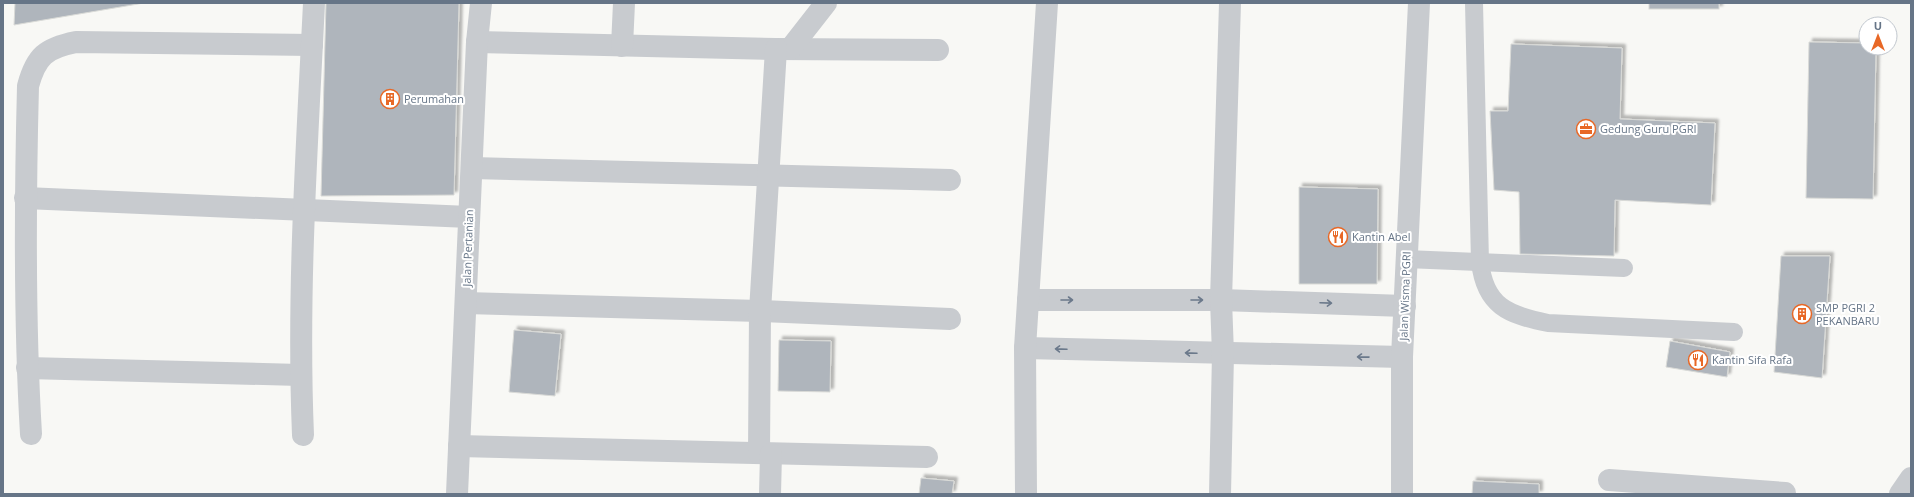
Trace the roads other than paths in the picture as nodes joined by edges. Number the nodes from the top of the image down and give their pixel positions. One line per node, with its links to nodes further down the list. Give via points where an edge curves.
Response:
1 (314, 3): 10 (street)
2 (481, 3): 9 (street, Jalan Pertanian)
3 (624, 3): 11 (street)
4 (826, 3): 12 (street)
5 (1047, 3): 23 (street)
6 (1230, 3): 24 (street)
7 (1419, 3): 20 (street, Jalan Wisma PGRI)
8 (1474, 3): 21 (lane)
9 (477, 42): 11 (street); 14 (street, Jalan Pertanian)
10 (312, 45): 17 (street, via 76,42 56,46 41,58 32,71 28,86); 18 (street)
11 (622, 46): 12 (street)
12 (783, 49): 13 (street); 15 (street)
13 (938, 50)
14 (472, 168): 15 (street); 19 (street, Jalan Pertanian)
15 (770, 176): 16 (street); 27 (street)
16 (950, 180)
17 (25, 198): 18 (street); 33 (street)
18 (304, 210): 19 (street); 34 (street)
19 (469, 217): 25 (street, Jalan Pertanian)
20 (1406, 259): 21 (lane); 26 (street, Jalan Wisma PGRI)
21 (1480, 262): 22 (lane); 29 (lane, via 1482,279 1488,292 1506,311 1522,318 1548,323)
22 (1624, 268)
23 (1028, 300): 24 (street, one-way to 24); 30 (street)
24 (1222, 300): 26 (street, one-way to 26); 31 (street)
25 (466, 303): 27 (street); 37 (street, Jalan Pertanian)
26 (1405, 306): 32 (street, Jalan Wisma PGRI)
27 (760, 311): 28 (street); 38 (street)
28 (950, 319)
29 (1734, 332)
30 (1025, 348): 31 (street, one-way to 30); 46 (street)
31 (1222, 354): 32 (street, one-way to 31); 47 (street)
32 (1402, 358): 48 (street, Jalan Wisma PGRI)
33 (27, 368): 34 (street); 35 (street)
34 (300, 375): 36 (street)
35 (31, 434)
36 (303, 435)
37 (459, 446): 38 (street); 44 (street, Jalan Pertanian)
38 (765, 453): 39 (street); 45 (street)
39 (927, 457)
40 (1911, 478): 49 (street)
41 (1609, 480): 42 (street)
42 (1685, 490): 43 (street)
43 (1785, 493)
44 (457, 494)
45 (770, 494)
46 (1026, 494)
47 (1220, 494)
48 (1402, 494)
49 (1900, 494)

